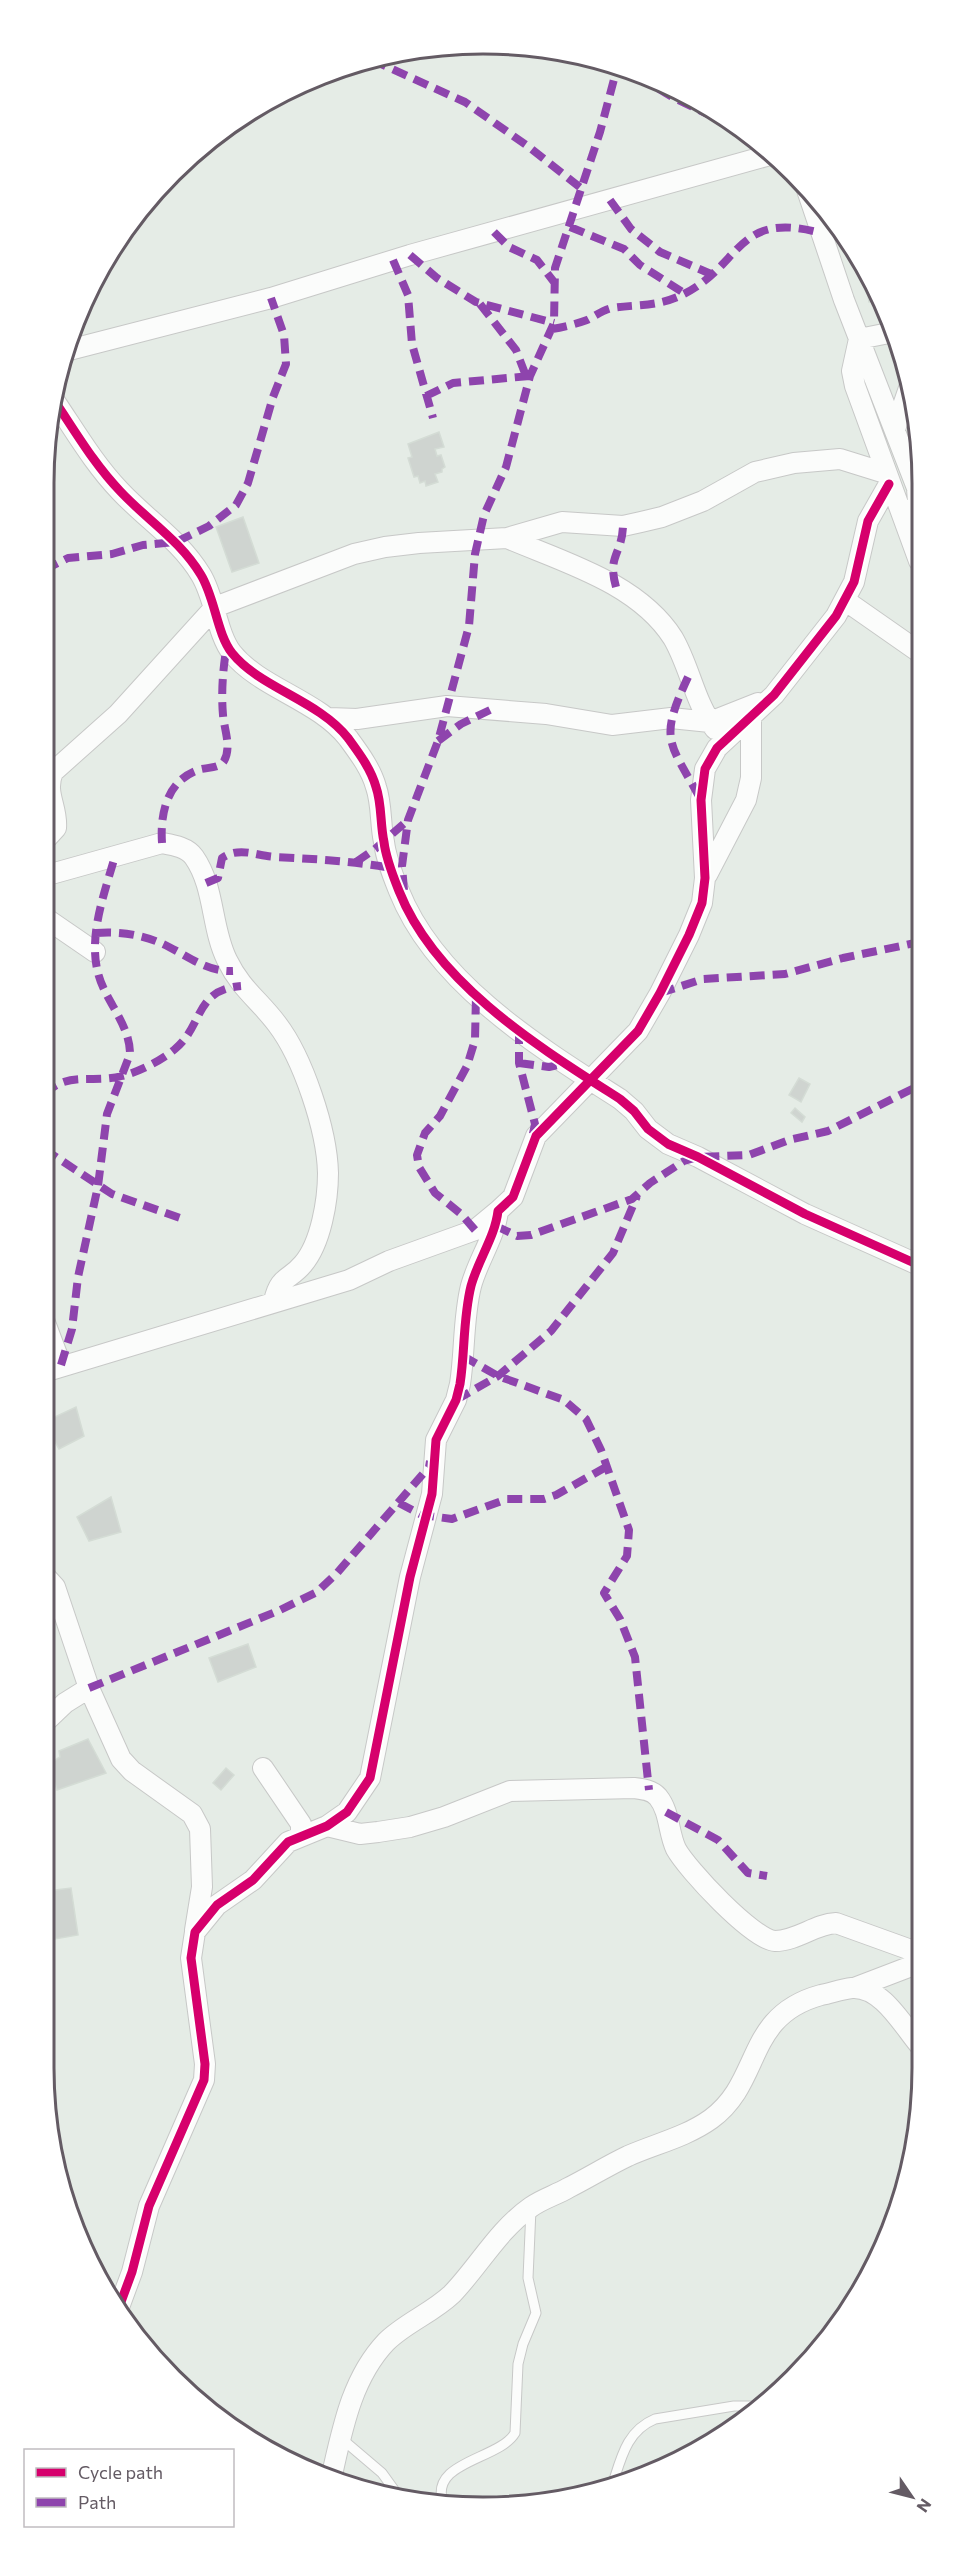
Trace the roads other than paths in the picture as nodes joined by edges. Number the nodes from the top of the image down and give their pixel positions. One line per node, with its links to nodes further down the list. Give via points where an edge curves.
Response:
1 (762, 157): 5 (street, via 410,255 272,298)
2 (814, 211): 4 (street)
3 (885, 334): 4 (street)
4 (859, 339): 8 (street); 9 (street, via 852,371)
5 (76, 348)
6 (904, 402): 8 (street)
7 (60, 410): 18 (street, via 120,491 189,558)
8 (895, 429): 11 (street)
9 (871, 433): 10 (street); 12 (street)
10 (840, 459): 12 (street); 15 (street, via 770,467 703,501 641,522 562,522)
11 (912, 474)
12 (886, 478): 14 (street); 17 (street, via 868,521)
13 (912, 512): 14 (street)
14 (906, 521): 16 (street)
15 (507, 538): 18 (street, via 385,547 354,554); 23 (street, via 589,573 645,608 673,638)
16 (912, 539)
17 (846, 601): 19 (street); 20 (street)
18 (215, 607): 22 (street, via 232,653); 25 (street, via 118,714)
19 (912, 647)
20 (774, 695): 21 (street); 23 (street)
21 (751, 717): 24 (street); 27 (street, via 751,778 746,800)
22 (329, 718): 23 (street, via 447,706 612,724 671,718); 30 (street, via 354,747 376,786 386,853 404,901 426,942 460,982)
23 (710, 722): 24 (street)
24 (724, 741): 27 (street, via 710,758 702,780)
25 (54, 771)
26 (54, 873): 33 (street, via 162,843 179,846 194,855 206,883 216,935 226,959 241,986 288,1039 302,1066 323,1141 328,1173 316,1240 302,1266 280,1281)
27 (705, 878): 30 (street, via 702,903 660,993 638,1031)
28 (54, 924): 29 (street)
29 (95, 952)
30 (591, 1080): 31 (street, via 536,1136 513,1197); 32 (street, via 628,1105 648,1130 668,1144 805,1214)
31 (498, 1211): 33 (street, via 475,1230 349,1280); 41 (street, via 496,1226 480,1256 471,1286 456,1400 436,1440 432,1494 410,1577 376,1759 362,1793 347,1812)
32 (912, 1262)
33 (274, 1301): 35 (street)
34 (54, 1345): 35 (street)
35 (64, 1365): 36 (street)
36 (54, 1368)
37 (54, 1586): 38 (street)
38 (89, 1688): 39 (street); 43 (street, via 121,1759 192,1814 200,1829 202,1887)
39 (54, 1713)
40 (263, 1768): 42 (street, via 301,1824)
41 (327, 1826): 42 (street); 44 (street, via 360,1834 410,1827 497,1795 527,1789 649,1790 658,1796 666,1812 676,1849 724,1904 760,1936 776,1941 836,1923)
42 (302, 1835): 43 (street, via 274,1854 242,1890 217,1905)
43 (195, 1932): 49 (street, via 191,1958 204,2080 149,2206)
44 (912, 1950)
45 (912, 1966): 46 (street)
46 (854, 1988): 47 (street, via 876,1996); 48 (street, via 786,2009 772,2023 744,2076 713,2118 628,2156)
47 (912, 2035)
48 (531, 2207): 51 (street, via 490,2246 453,2293 387,2342 352,2393); 55 (lane, via 528,2278 536,2313 518,2364 515,2433 511,2441 466,2463 444,2479)
49 (122, 2299)
50 (747, 2406): 53 (lane, via 645,2423 632,2434)
51 (342, 2439): 52 (street); 54 (lane, via 382,2473)
52 (334, 2470)
53 (615, 2476)
54 (392, 2487)
55 (441, 2495)

